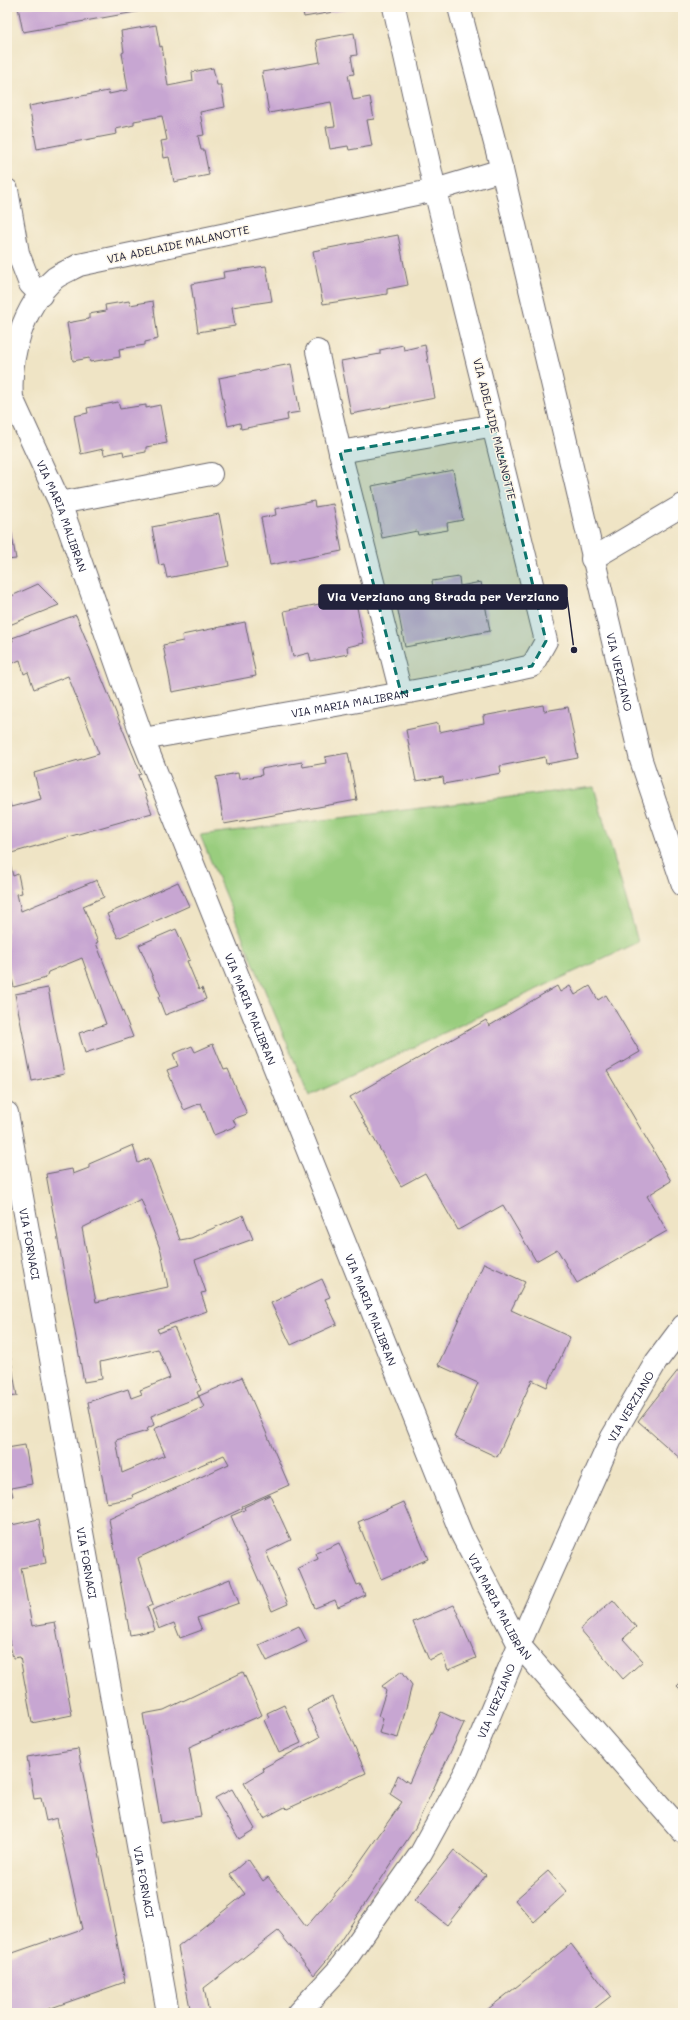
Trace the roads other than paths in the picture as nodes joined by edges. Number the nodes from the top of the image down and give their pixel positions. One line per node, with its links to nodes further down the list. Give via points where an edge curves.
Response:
1 (394, 7): 5 (street, VIA ADELAIDE MALANOTTE)
2 (459, 7): 3 (street)
3 (502, 170): 5 (street, VIA ADELAIDE MALANOTTE); 13 (street)
4 (7, 190): 6 (street, via 18,254 30,284)
5 (435, 190): 6 (street, VIA ADELAIDE MALANOTTE, via 79,265 56,278); 8 (street, VIA ADELAIDE MALANOTTE)
6 (41, 295): 11 (street, VIA MARIA MALIBRAN, via 27,314 16,348 11,379 12,398)
7 (317, 350): 9 (street)
8 (495, 425): 9 (street); 14 (street, VIA ADELAIDE MALANOTTE, via 546,641)
9 (340, 452): 15 (street)
10 (211, 474): 11 (street)
11 (60, 503): 16 (street, VIA MARIA MALIBRAN)
12 (683, 505): 13 (street)
13 (592, 559): 17 (street, VIA VERZIANO, via 641,760)
14 (532, 666): 15 (street, VIA MARIA MALIBRAN)
15 (400, 693): 16 (street, VIA MARIA MALIBRAN)
16 (143, 739): 20 (street, VIA MARIA MALIBRAN, via 460,1533)
17 (683, 885)
18 (7, 1113): 22 (street, VIA FORNACI)
19 (683, 1326): 20 (street, VIA VERZIANO, via 656,1362 612,1437)
20 (519, 1645): 21 (street, VIA MARIA MALIBRAN); 23 (street, VIA VERZIANO, via 466,1771 421,1852 339,1969)
21 (683, 1832)
22 (168, 2013)
23 (298, 2013)

